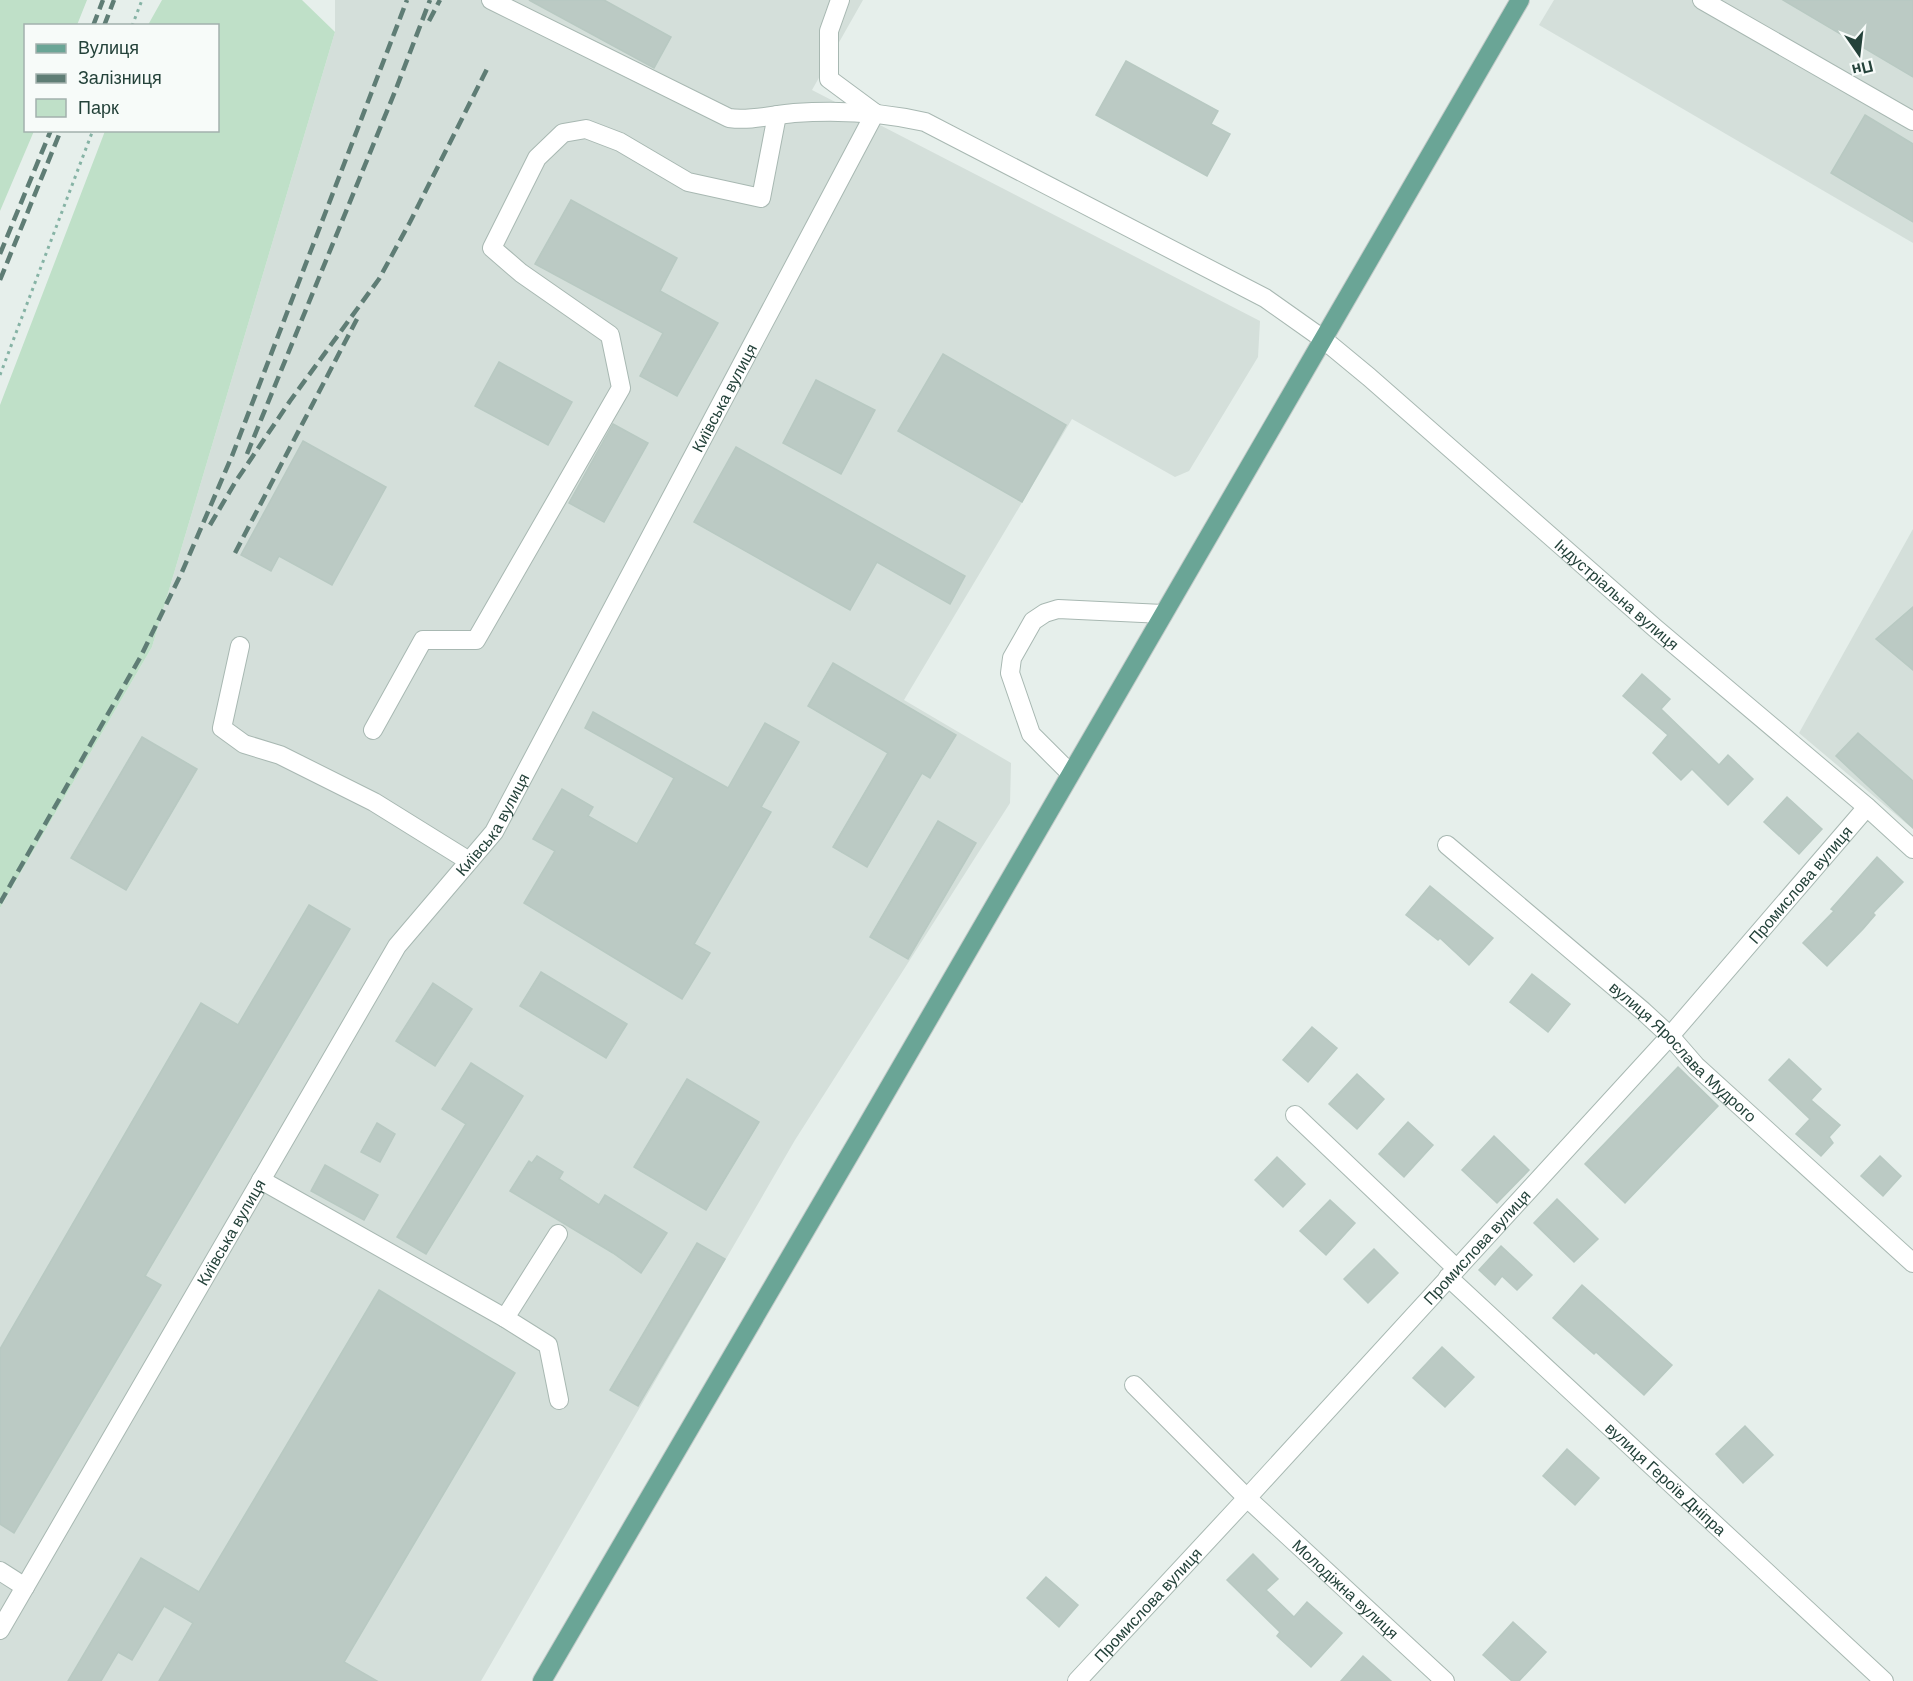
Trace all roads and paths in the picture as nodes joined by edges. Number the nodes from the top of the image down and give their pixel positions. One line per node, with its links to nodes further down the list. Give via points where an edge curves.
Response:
1 (142, 0): 6 (path)
2 (491, 0): 8 (street, Індустріальна вулиця, via 729,118)
3 (840, 0): 7 (street, via 828,31 829,79)
4 (1520, 0): 11 (main road)
5 (1702, 0): 9 (street)
6 (133, 24)
7 (875, 113): 8 (street, Індустріальна вулиця); 11 (street, Індустріальна вулиця, via 925,122 1265,298); 20 (street, Київська вулиця, via 494,832)
8 (777, 115): 15 (street, via 761,198 688,182 620,142 586,129 563,133 537,158 492,248 610,335 621,388 476,640 423,640)
9 (1913, 121)
10 (92, 132): 12 (path)
11 (1323, 339): 13 (main road); 17 (street, Індустріальна вулиця)
12 (0, 375)
13 (1163, 614): 16 (main road); 16 (street, via 1058,609 1033,621 1012,658 1010,673 1031,734)
14 (240, 646): 20 (street, via 222,728 244,744 280,755 374,802)
15 (373, 730)
16 (1070, 773): 34 (main road)
17 (1866, 807): 19 (street, Індустріальна вулиця); 21 (street, Промислова вулиця)
18 (1447, 844): 21 (street, вулиця Ярослава Мудрого)
19 (1913, 849)
20 (469, 861): 23 (street, Київська вулиця, via 397,946)
21 (1670, 1036): 25 (street, вулиця Ярослава Мудрого, via 1696,1066); 26 (street, Промислова вулиця)
22 (1295, 1115): 26 (street, вулиця Героїв Дніпра)
23 (261, 1180): 27 (street); 32 (street, Київська вулиця)
24 (558, 1234): 27 (street)
25 (1913, 1263)
26 (1452, 1272): 30 (street, Промислова вулиця); 37 (street, вулиця Героїв Дніпра)
27 (505, 1318): 29 (street, via 548,1345)
28 (1134, 1385): 30 (street, Молодіжна вулиця)
29 (559, 1400)
30 (1247, 1498): 35 (street, Промислова вулиця); 36 (street, Молодіжна вулиця)
31 (0, 1571): 32 (street)
32 (25, 1587): 33 (street, Київська вулиця)
33 (0, 1630)
34 (542, 1681)
35 (1077, 1681)
36 (1445, 1681)
37 (1884, 1681)

